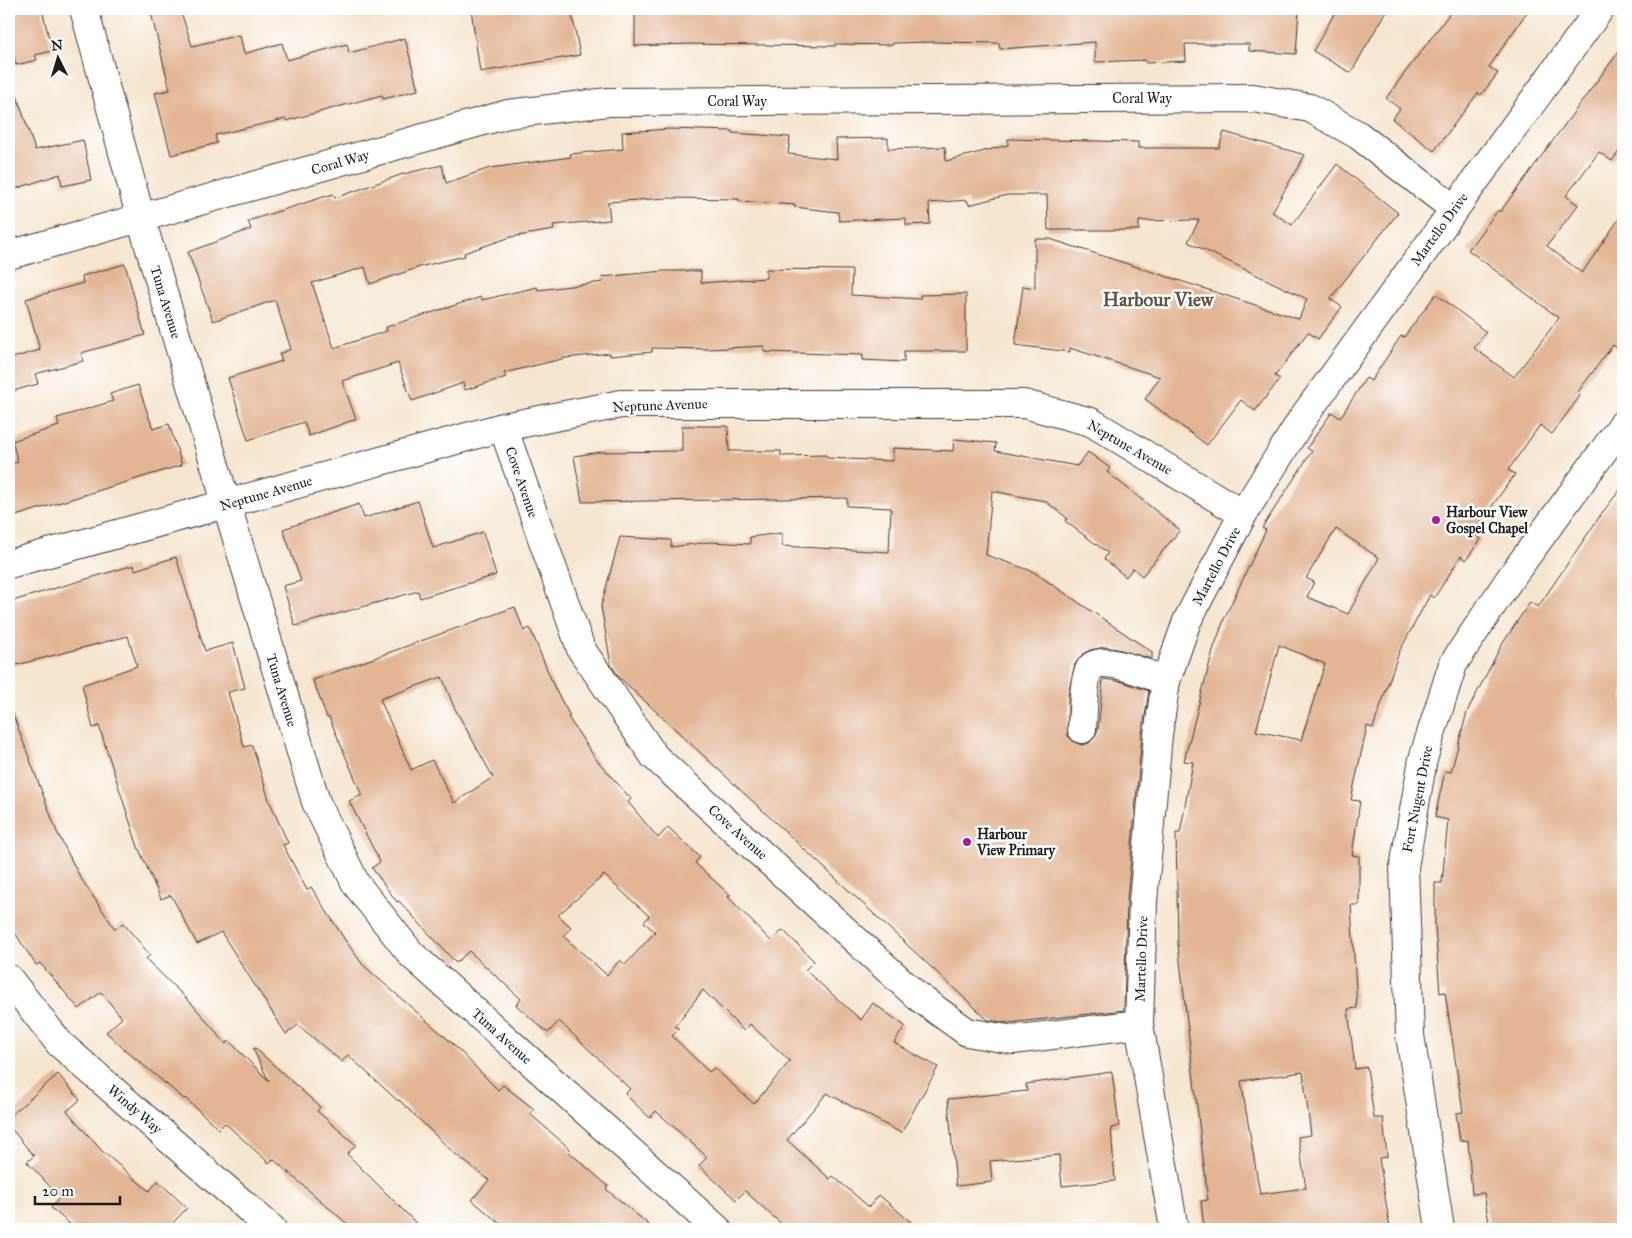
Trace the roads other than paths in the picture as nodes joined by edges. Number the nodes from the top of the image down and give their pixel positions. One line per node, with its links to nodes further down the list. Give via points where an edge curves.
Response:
1 (84, 9): 4 (street, Tuna Avenue)
2 (1600, 9): 3 (street, Martello Drive)
3 (1453, 208): 4 (street, Coral Way, via 1358,135 1310,108 1253,98 608,102 508,114); 9 (street, Martello Drive, via 1302,419)
4 (141, 218): 5 (street, Coral Way); 8 (street, Tuna Avenue)
5 (9, 255)
6 (1623, 424): 18 (street, Fort Nugent Drive, via 1508,580 1453,664 1423,758 1404,867 1406,926 1410,1035)
7 (503, 427): 8 (street, Neptune Avenue); 9 (street, Neptune Avenue, via 621,404 1024,404 1091,422); 14 (street, Cove Avenue, via 581,649 654,756 917,996 967,1032 1013,1040)
8 (226, 504): 10 (street, Neptune Avenue); 16 (street, Tuna Avenue, via 316,802 356,884 411,954)
9 (1243, 514): 11 (street, Martello Drive, via 1187,621)
10 (9, 564)
11 (1166, 681): 12 (street, via 1100,662 1091,667 1086,677); 14 (street, Martello Drive, via 1143,901)
12 (1082, 729)
13 (9, 979): 15 (street, Windy Way, via 60,1044)
14 (1139, 1024): 17 (street, Martello Drive)
15 (272, 1229)
16 (717, 1229)
17 (1174, 1229)
18 (1440, 1229)

